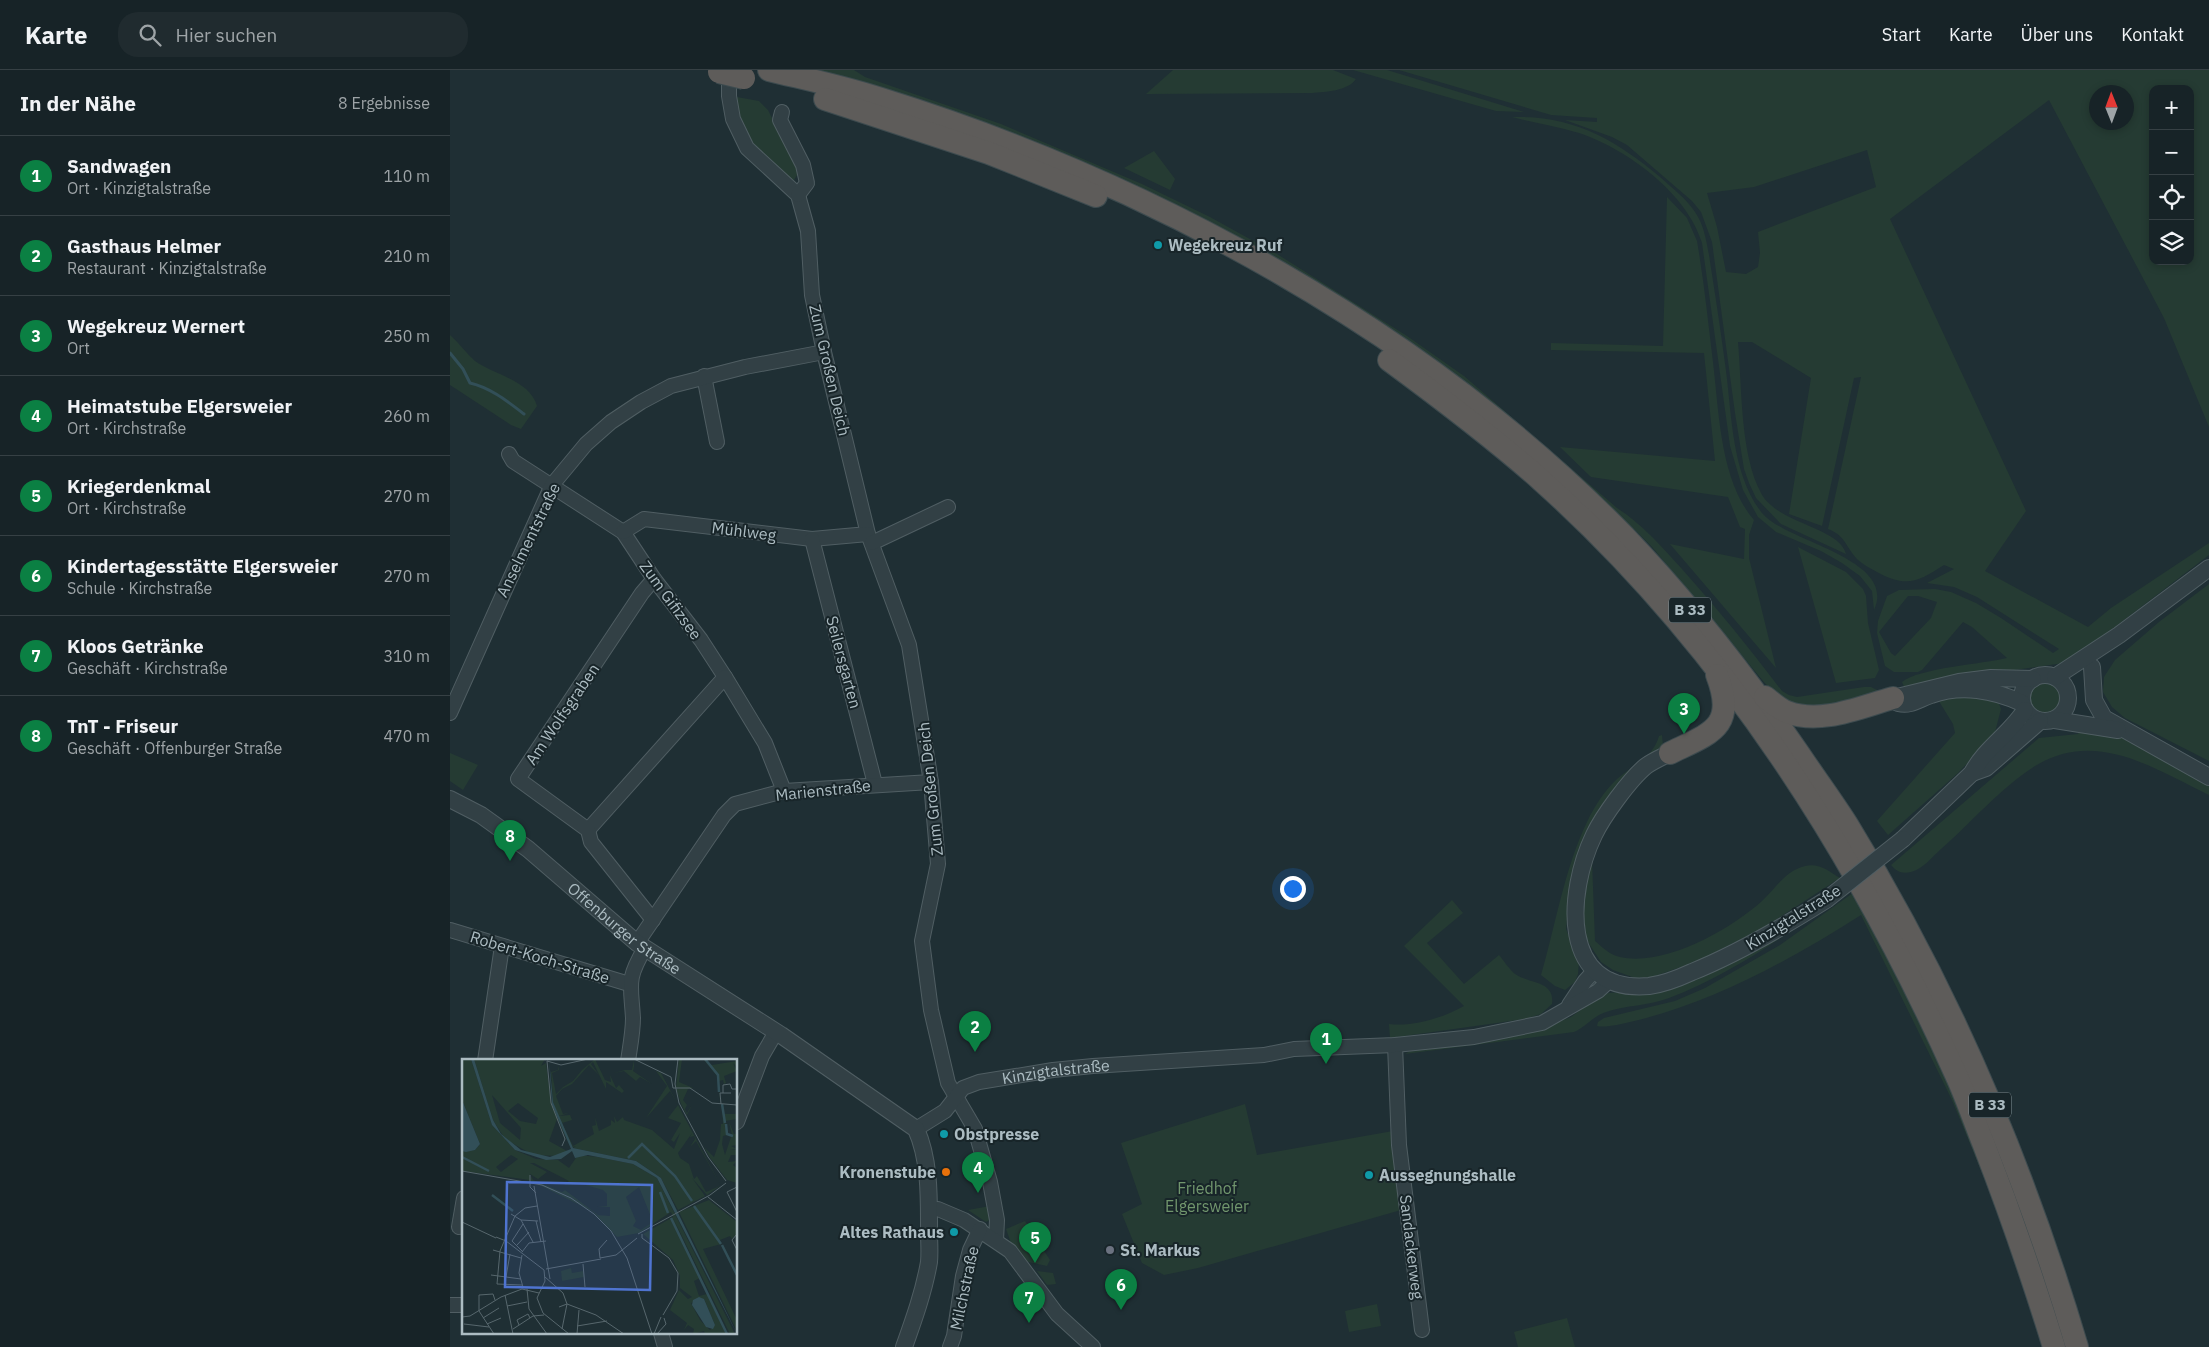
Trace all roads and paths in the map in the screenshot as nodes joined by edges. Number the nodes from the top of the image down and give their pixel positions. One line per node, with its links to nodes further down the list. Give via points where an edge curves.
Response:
1 (769, 70): 22 (highway, B 33, via 877,97 1042,156 1148,204 1322,299 1452,387 1533,452 1623,535)
2 (725, 73): 4 (street, via 733,119 747,148); 17 (highway, B 33, via 892,119 1016,163 1163,227 1232,262 1303,304 1374,349 1438,396 1543,482 1643,582)
3 (782, 112): 4 (street, via 780,120 803,165 807,183)
4 (798, 196): 5 (street, Zum Großen Deich, via 808,231 812,295)
5 (824, 352): 6 (street, Anselmentstraße); 13 (street, Zum Großen Deich)
6 (704, 376): 7 (street); 9 (street, Anselmentstraße, via 671,386 611,422 586,444)
7 (716, 442)
8 (509, 454): 9 (street, Zum Gifizsee, via 513,461)
9 (552, 485): 11 (street, Zum Gifizsee); 27 (street, Anselmentstraße)
10 (948, 506): 13 (street)
11 (623, 532): 12 (street, Mühlweg, via 644,519); 15 (street, Zum Gifizsee)
12 (812, 539): 13 (street, Mühlweg); 36 (street, Seilersgarten)
13 (870, 539): 35 (street, Zum Großen Deich, via 909,645)
14 (2209, 568): 16 (street)
15 (654, 579): 19 (street, Zum Gifizsee); 41 (street, Am Wolfsgraben, via 518,779)
16 (2119, 635): 18 (street); 20 (street)
17 (1714, 664): 32 (highway, via 1723,691 1724,712 1719,724 1706,735); 68 (highway, B 33, via 1770,739 1829,829 1892,942 1959,1080 2027,1262)
18 (2092, 667): 24 (street); 28 (street, via 2094,700)
19 (725, 677): 38 (street, Zum Gifizsee, via 765,742); 41 (street)
20 (2056, 677): 21 (street, via 2044,675); 24 (street)
21 (2033, 679): 25 (street, via 1991,678 1959,682); 26 (street, via 2024,689)
22 (1754, 688): 25 (highway, B 33, via 1785,712 1806,717 1833,715); 69 (highway, B 33, via 1847,825 1927,967 1964,1045 2033,1212)
23 (1995, 692): 25 (street, via 1946,691 1911,704 1898,703); 26 (street); 30 (street, via 2007,704)
24 (2068, 696): 28 (street, via 2084,709); 29 (street, via 2065,711)
25 (1893, 698)
26 (2024, 706): 29 (street, via 2029,715); 30 (street, Kinzigtalstraße, via 2019,719)
27 (450, 714)
28 (2104, 718): 31 (street)
29 (2048, 720): 31 (street); 33 (street, Kinzigtalstraße, via 1986,768)
30 (2008, 729): 33 (street, Kinzigtalstraße, via 1980,759)
31 (2127, 732): 34 (street)
32 (1670, 753): 46 (street, via 1646,766 1609,810 1594,835 1582,868 1574,916 1576,938)
33 (1972, 773): 47 (street, Kinzigtalstraße, bridge, via 1903,839 1826,900 1743,948 1674,979 1649,986)
34 (2209, 777)
35 (932, 782): 36 (street, Marienstraße); 54 (street, Zum Großen Deich, via 938,864 922,941 931,1010 948,1083)
36 (875, 784): 38 (street, Marienstraße)
37 (450, 787): 40 (street, Offenburger Straße)
38 (784, 791): 42 (street, Marienstraße, via 735,804 724,815)
39 (450, 799): 40 (street, Offenburger Straße)
40 (481, 815): 44 (street, Offenburger Straße, via 528,849)
41 (588, 830): 42 (street, Am Wolfsgraben, via 591,842)
42 (653, 920): 44 (street, Marienstraße)
43 (450, 930): 45 (street, Robert-Koch-Straße)
44 (641, 945): 48 (street, Marienstraße); 50 (street, Offenburger Straße)
45 (502, 946): 48 (street, Robert-Koch-Straße); 52 (street)
46 (1595, 970): 47 (street, Kinzigtalstraße); 49 (street, Kinzigtalstraße)
47 (1610, 980): 49 (street, Kinzigtalstraße, via 1598,991)
48 (630, 984): 53 (street, via 633,1020)
49 (1567, 1008): 51 (street, Kinzigtalstraße, via 1542,1023 1474,1037)
50 (776, 1032): 55 (street, via 762,1056); 56 (street, Offenburger Straße)
51 (1394, 1045): 54 (street, Kinzigtalstraße, via 1294,1049 1279,1045 1263,1046 1213,1059 1093,1066 969,1084); 62 (street, Sandackerweg, via 1399,1145)
52 (485, 1059)
53 (628, 1059)
54 (955, 1097): 56 (street, Kinzigtalstraße, via 945,1111); 61 (street, Zum Großen Deich, via 975,1129 990,1182 997,1220)
55 (738, 1119)
56 (916, 1129): 58 (street, via 926,1161)
57 (462, 1208): 59 (street)
58 (929, 1209): 60 (street, via 949,1212); 65 (street, via 929,1260)
59 (458, 1227)
60 (980, 1230): 61 (street); 66 (street, Milchstraße, via 970,1250)
61 (996, 1240): 67 (street, via 1010,1251 1057,1314)
62 (1422, 1330)
63 (662, 1334): 64 (street)
64 (665, 1347)
65 (904, 1347)
66 (950, 1347)
67 (1093, 1347)
68 (2054, 1347)
69 (2077, 1347)

